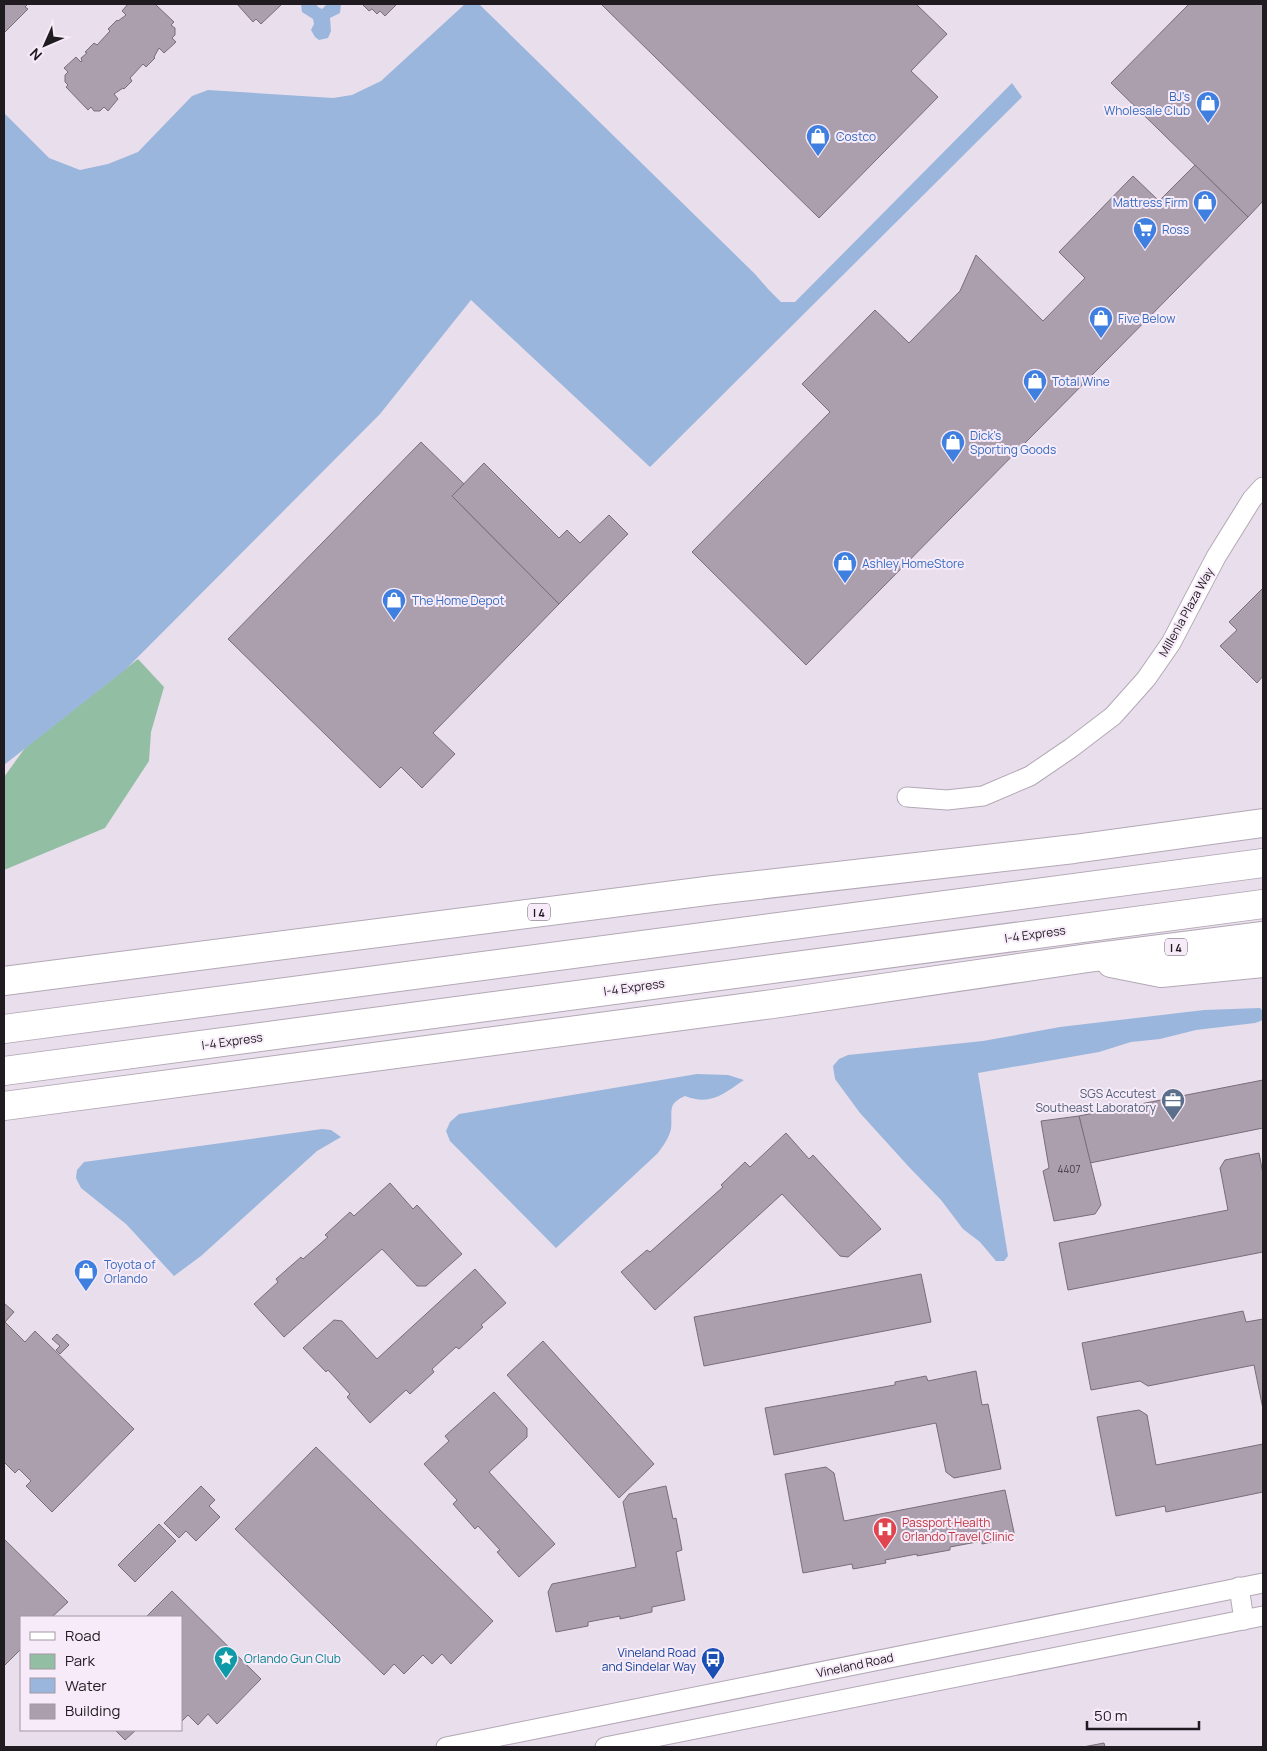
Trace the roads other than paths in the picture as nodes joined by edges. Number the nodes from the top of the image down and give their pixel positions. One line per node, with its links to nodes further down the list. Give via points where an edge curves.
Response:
1 (1263, 487): 2 (street, Millenia Plaza Way, via 1216,557 1171,643 1146,679 1113,716 1030,776 983,796 947,800)
2 (907, 797)
3 (1263, 804): 5 (highway, via 1220,812)
4 (1263, 824): 5 (highway, I 4)
5 (1177, 836): 11 (highway, I 4, via 714,890)
6 (1263, 863): 12 (highway)
7 (1263, 904): 13 (highway, I-4 Express)
8 (1263, 936): 9 (highway, I 4)
9 (1088, 958): 10 (highway, via 1161,973); 14 (highway, I 4, via 763,1005)
10 (1263, 963)
11 (4, 981)
12 (4, 1029)
13 (4, 1071)
14 (4, 1106)
15 (1263, 1583): 16 (street, Vineland Road)
16 (1239, 1587): 18 (street); 19 (street, Vineland Road)
17 (1263, 1616): 18 (street)
18 (1244, 1620): 20 (street)
19 (929, 1650): 20 (street); 21 (street, Vineland Road)
20 (934, 1682): 22 (street)
21 (446, 1747)
22 (605, 1747)

